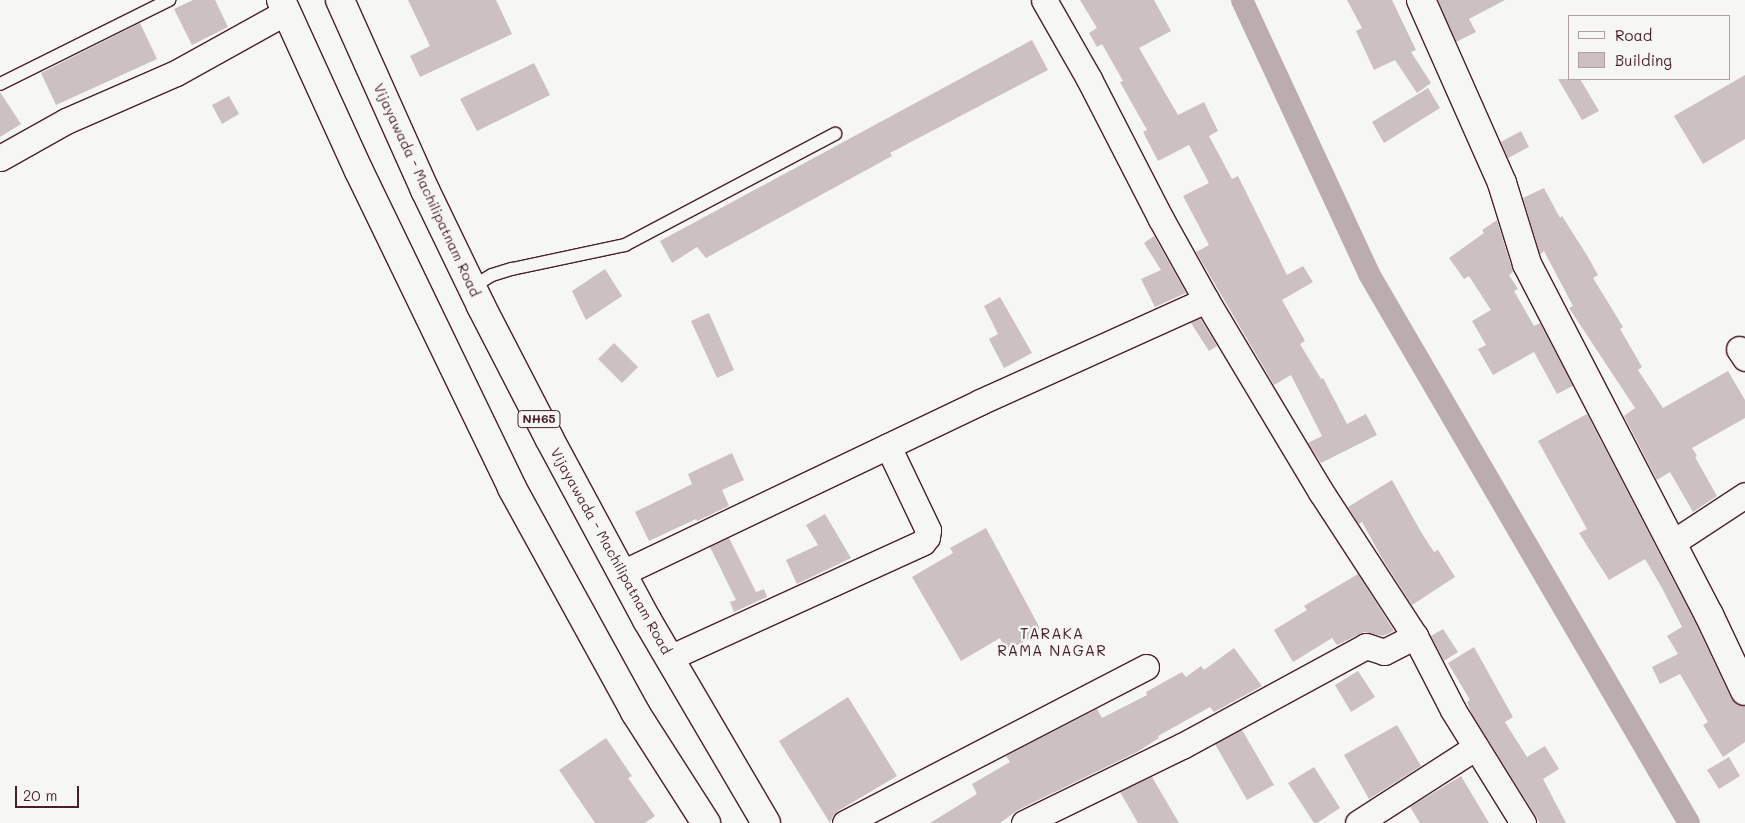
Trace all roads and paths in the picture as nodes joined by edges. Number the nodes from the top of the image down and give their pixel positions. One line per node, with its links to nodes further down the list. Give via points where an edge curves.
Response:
1 (169, 0): 6 (lane)
2 (340, 0): 9 (main road, Vijayawada - Machilipatnam Road / NH65)
3 (1044, 0): 10 (street)
4 (1421, 0): 13 (main road, via 1502,183 1527,264)
5 (283, 6): 8 (street, via 176,73 66,121); 20 (main road, via 512,488 636,712)
6 (0, 84)
7 (835, 134): 9 (lane, via 625,245 512,269 492,275)
8 (0, 158)
9 (472, 287): 14 (main road, Vijayawada - Machilipatnam Road / NH65)
10 (1206, 300): 11 (street); 15 (street, via 1321,492)
11 (888, 446): 14 (street); 16 (street, via 928,530 923,542)
12 (1745, 495): 13 (street)
13 (1672, 543): 18 (main road)
14 (622, 573): 16 (main road, Vijayawada - Machilipatnam Road / NH65)
15 (1415, 636): 19 (street); 23 (street, via 1384,652 1366,646 1182,746)
16 (669, 658): 21 (main road, Vijayawada - Machilipatnam Road / NH65)
17 (1146, 667): 22 (street)
18 (1745, 692)
19 (1476, 747): 24 (street); 25 (street)
20 (706, 823)
21 (766, 823)
22 (845, 823)
23 (1024, 823)
24 (1358, 823)
25 (1522, 823)

